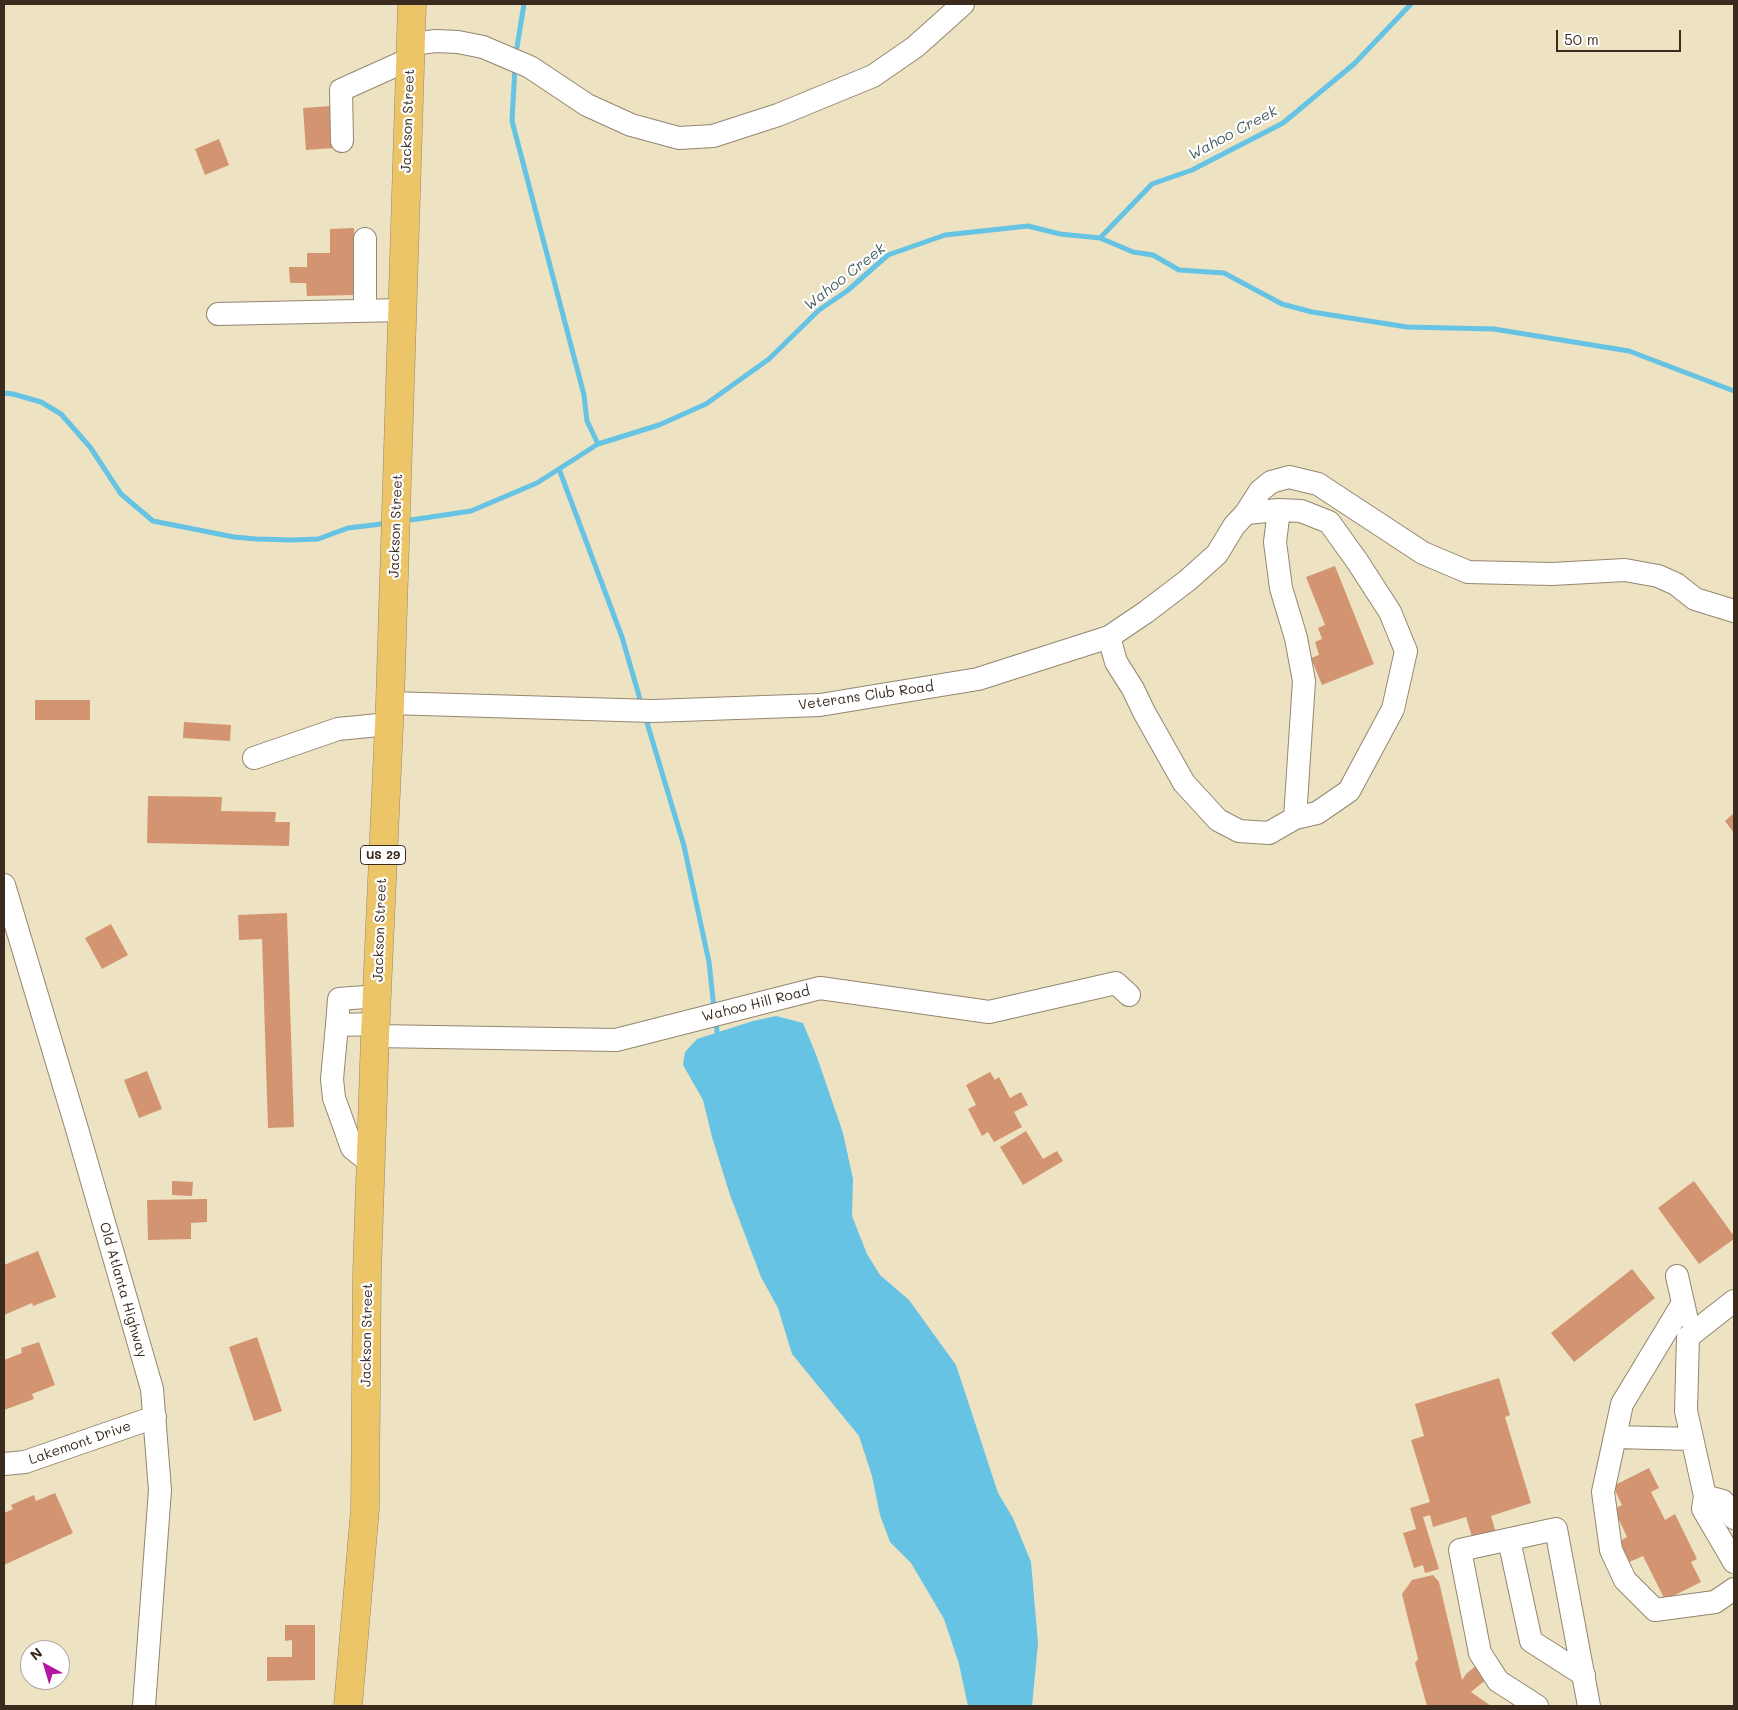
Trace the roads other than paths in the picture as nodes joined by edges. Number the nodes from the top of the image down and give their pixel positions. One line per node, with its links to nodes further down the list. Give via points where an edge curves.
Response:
1 (412, 4): 3 (main road, Jackson Street / US 29)
2 (963, 4): 3 (street, via 915,47 873,76 778,115 713,136 679,138 631,125 587,105 530,67 483,47 436,41)
3 (410, 52): 4 (street, via 341,90); 6 (main road, Jackson Street / US 29)
4 (342, 141)
5 (365, 238): 7 (street)
6 (402, 310): 7 (street); 13 (main road, Jackson Street / US 29)
7 (365, 311): 8 (street)
8 (218, 314)
9 (1279, 510): 10 (street); 15 (street, via 1275,542 1281,588 1304,680); 15 (street, via 1301,511 1329,522 1390,612 1406,651 1393,709 1349,791 1317,813)
10 (1246, 513): 11 (street, Veterans Club Road, via 1260,491 1271,482 1289,477 1318,484 1423,553 1468,572 1552,574 1625,570 1658,576 1676,584 1695,599); 12 (street, Veterans Club Road, via 1217,554 1188,580)
11 (1734, 611)
12 (1109, 637): 13 (street, Veterans Club Road, via 978,679 820,705 652,712); 15 (street, via 1116,662 1184,783 1218,820 1239,831 1268,833)
13 (390, 714): 14 (street, Veterans Club Road); 18 (main road, Jackson Street / US 29)
14 (254, 758)
15 (1295, 818)
16 (4, 885): 26 (street, Old Atlanta Highway, via 152,1389)
17 (1129, 995): 20 (street, Wahoo Hill Road, via 1116,983 989,1012 820,988 616,1040)
18 (378, 996): 19 (street, via 339,999); 20 (main road, Jackson Street / US 29)
19 (338, 1025): 20 (street); 21 (street, via 332,1079 334,1098 352,1148)
20 (376, 1030): 21 (main road, Jackson Street / US 29)
21 (371, 1163): 37 (main road, Jackson Street / US 29, via 365,1509)
22 (1677, 1276): 24 (street)
23 (1734, 1302): 25 (street)
24 (1683, 1303): 25 (street); 27 (street, via 1622,1404)
25 (1688, 1337): 28 (street, via 1686,1411)
26 (155, 1417): 29 (street, Lakemont Drive, via 24,1462); 36 (street, Old Atlanta Highway, via 160,1490)
27 (1615, 1437): 28 (street); 34 (street, via 1603,1492 1611,1550 1624,1580 1655,1610 1715,1602)
28 (1692, 1439): 30 (street)
29 (4, 1464)
30 (1705, 1496): 31 (street, via 1724,1501); 33 (street, via 1703,1509)
31 (1734, 1518)
32 (1509, 1540): 35 (street, via 1531,1640); 35 (street, via 1556,1530); 38 (street, via 1460,1550 1480,1653 1498,1681)
33 (1734, 1562)
34 (1734, 1589)
35 (1584, 1675): 39 (street)
36 (144, 1706)
37 (348, 1706)
38 (1536, 1706)
39 (1589, 1706)

